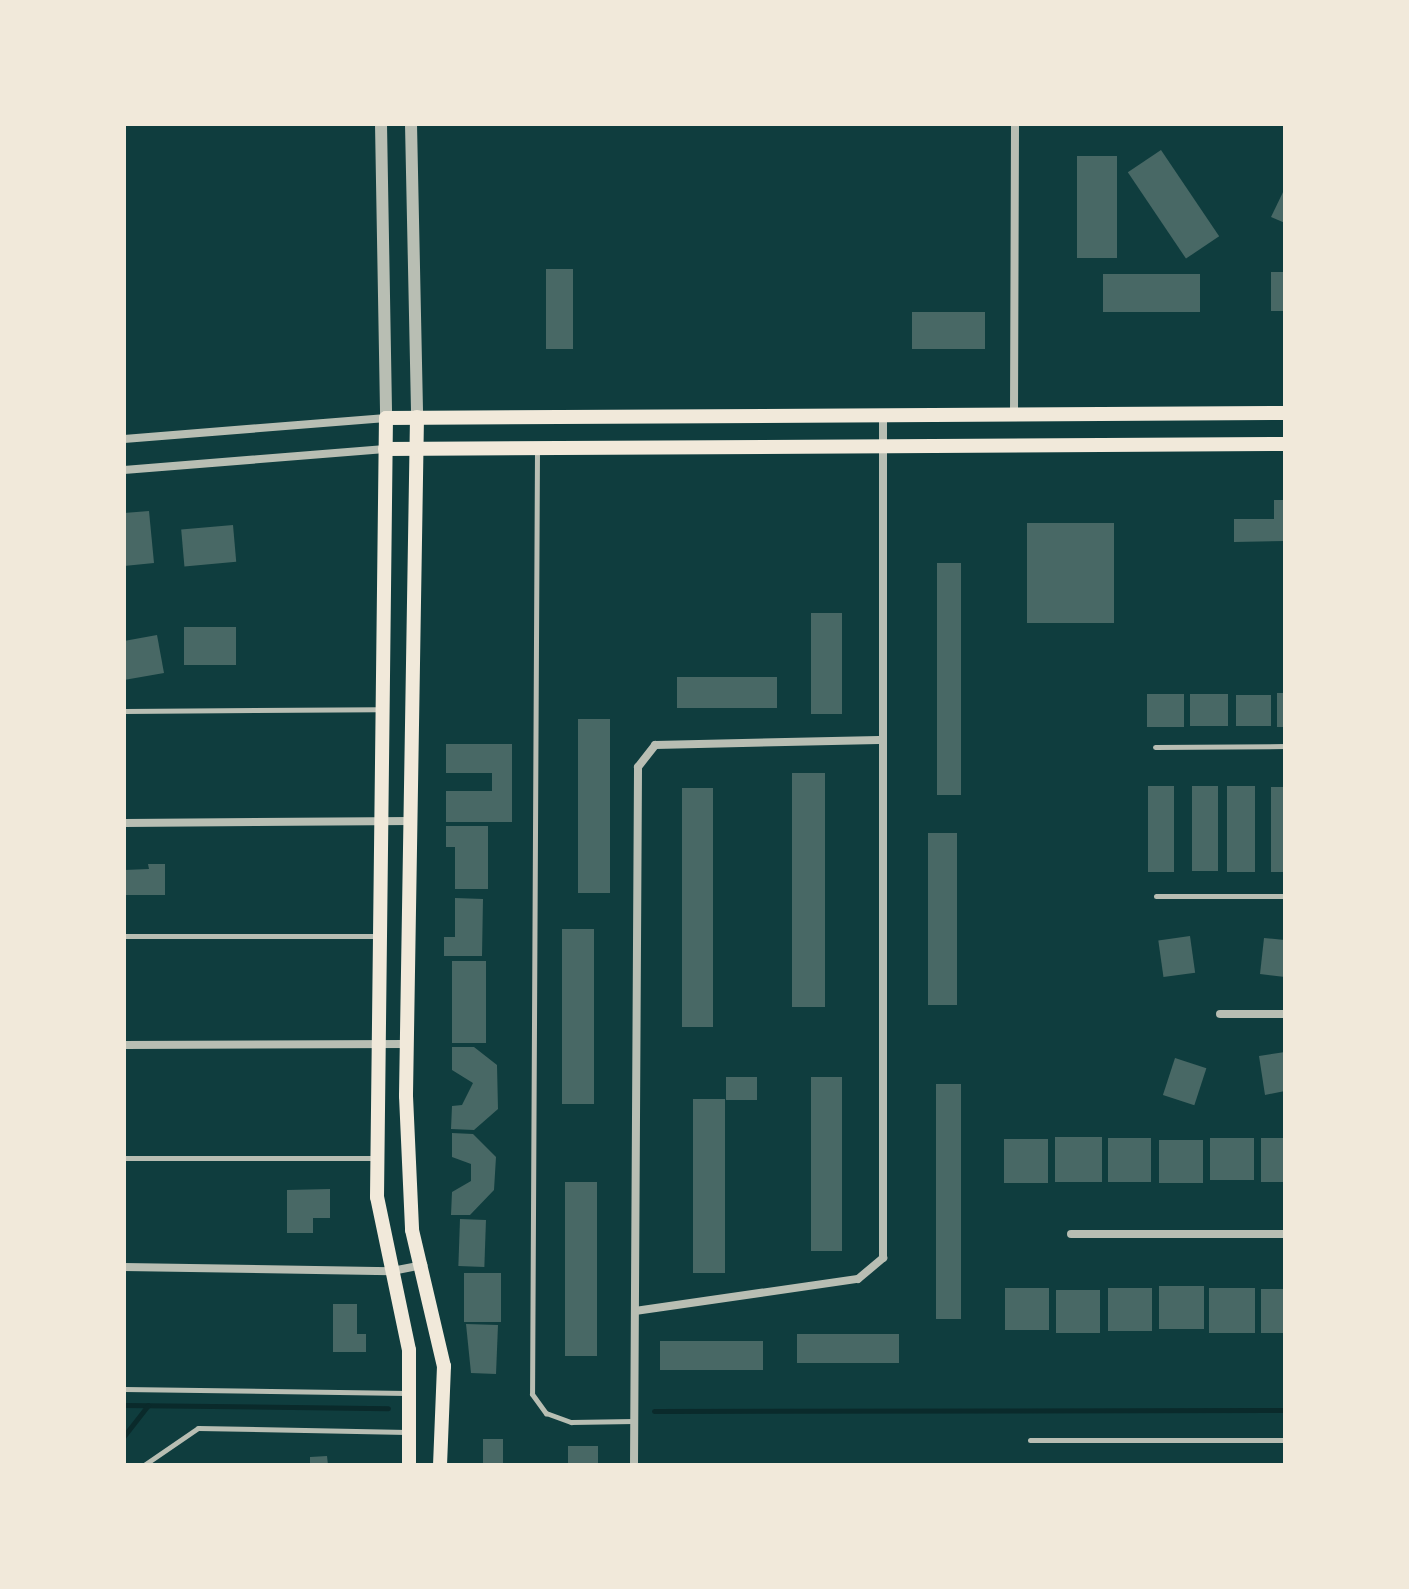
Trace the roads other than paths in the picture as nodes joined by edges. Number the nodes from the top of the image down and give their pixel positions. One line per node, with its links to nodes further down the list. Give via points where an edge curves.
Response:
1 (381, 124): 8 (street)
2 (411, 124): 7 (street)
3 (1015, 124): 5 (street)
4 (883, 413): 5 (main road); 7 (main road); 11 (street)
5 (1014, 413): 6 (main road)
6 (1285, 413)
7 (417, 417): 8 (main road); 14 (main road)
8 (386, 418): 9 (street); 13 (main road)
9 (124, 439)
10 (1285, 444): 11 (main road)
11 (884, 445): 12 (main road); 18 (street)
12 (537, 446): 14 (main road); 43 (lane, via 532,1394 546,1413 571,1422)
13 (385, 449): 14 (main road); 15 (street); 16 (main road)
14 (417, 449): 22 (main road)
15 (124, 470)
16 (381, 709): 17 (lane); 21 (main road)
17 (124, 711)
18 (879, 740): 40 (street, via 883,1258 858,1279); 40 (street, via 655,745 638,767)
19 (1285, 746): 20 (lane)
20 (1155, 747)
21 (379, 821): 22 (street); 23 (street); 27 (main road)
22 (411, 821): 31 (main road)
23 (124, 823)
24 (1156, 896): 25 (lane)
25 (1285, 896)
26 (124, 936): 27 (lane)
27 (378, 936): 30 (main road)
28 (1220, 1014): 29 (street)
29 (1285, 1014)
30 (375, 1043): 31 (street); 32 (street); 34 (main road)
31 (408, 1044): 37 (main road, via 412,1230)
32 (124, 1045)
33 (124, 1158): 34 (lane)
34 (377, 1158): 39 (main road)
35 (1071, 1234): 36 (street)
36 (1285, 1234)
37 (423, 1264): 39 (street); 49 (main road, via 444,1366)
38 (124, 1267): 39 (street)
39 (392, 1271): 42 (main road)
40 (635, 1311): 43 (street)
41 (124, 1389): 42 (lane)
42 (411, 1393): 44 (main road)
43 (634, 1421): 50 (street)
44 (410, 1432): 47 (lane, via 198,1428); 48 (main road)
45 (1030, 1440): 46 (lane)
46 (1285, 1440)
47 (144, 1465)
48 (409, 1465)
49 (440, 1465)
50 (634, 1465)

